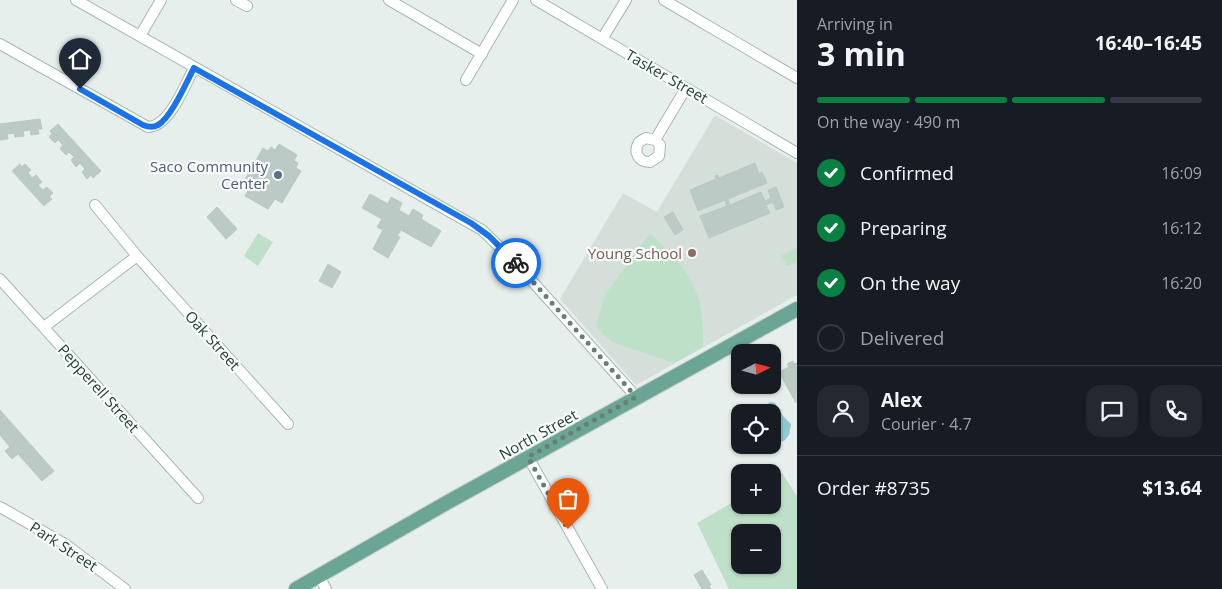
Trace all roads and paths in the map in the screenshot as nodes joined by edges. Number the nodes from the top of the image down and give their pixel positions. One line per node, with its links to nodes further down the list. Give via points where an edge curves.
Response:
1 (76, 0): 10 (street)
2 (161, 0): 10 (street)
3 (236, 0): 9 (street)
4 (389, 0): 13 (street)
5 (513, 0): 13 (street)
6 (536, 0): 11 (street, Tasker Street)
7 (626, 0): 11 (street)
8 (664, 0): 15 (street)
9 (248, 6)
10 (140, 36): 14 (street)
11 (602, 39): 17 (street, Tasker Street)
12 (0, 44): 14 (street, via 151,127 158,126 169,114)
13 (482, 54): 16 (street)
14 (194, 68): 25 (street, via 482,230 498,243)
15 (797, 78)
16 (466, 80)
17 (686, 88): 18 (street); 19 (street, Tasker Street)
18 (654, 140)
19 (797, 153)
20 (95, 206): 21 (street, Oak Street)
21 (137, 256): 24 (street); 26 (street, Oak Street)
22 (0, 278): 24 (street, Pepperell Street)
23 (797, 308): 25 (main road, North Street)
24 (44, 327): 28 (street, Pepperell Street)
25 (634, 398): 27 (main road, North Street)
26 (288, 424)
27 (528, 457): 30 (main road, North Street); 34 (street)
28 (198, 498)
29 (0, 507): 31 (street, Park Street, via 65,544)
30 (318, 576): 32 (main road, North Street); 33 (street)
31 (125, 589)
32 (296, 589)
33 (326, 589)
34 (602, 589)

